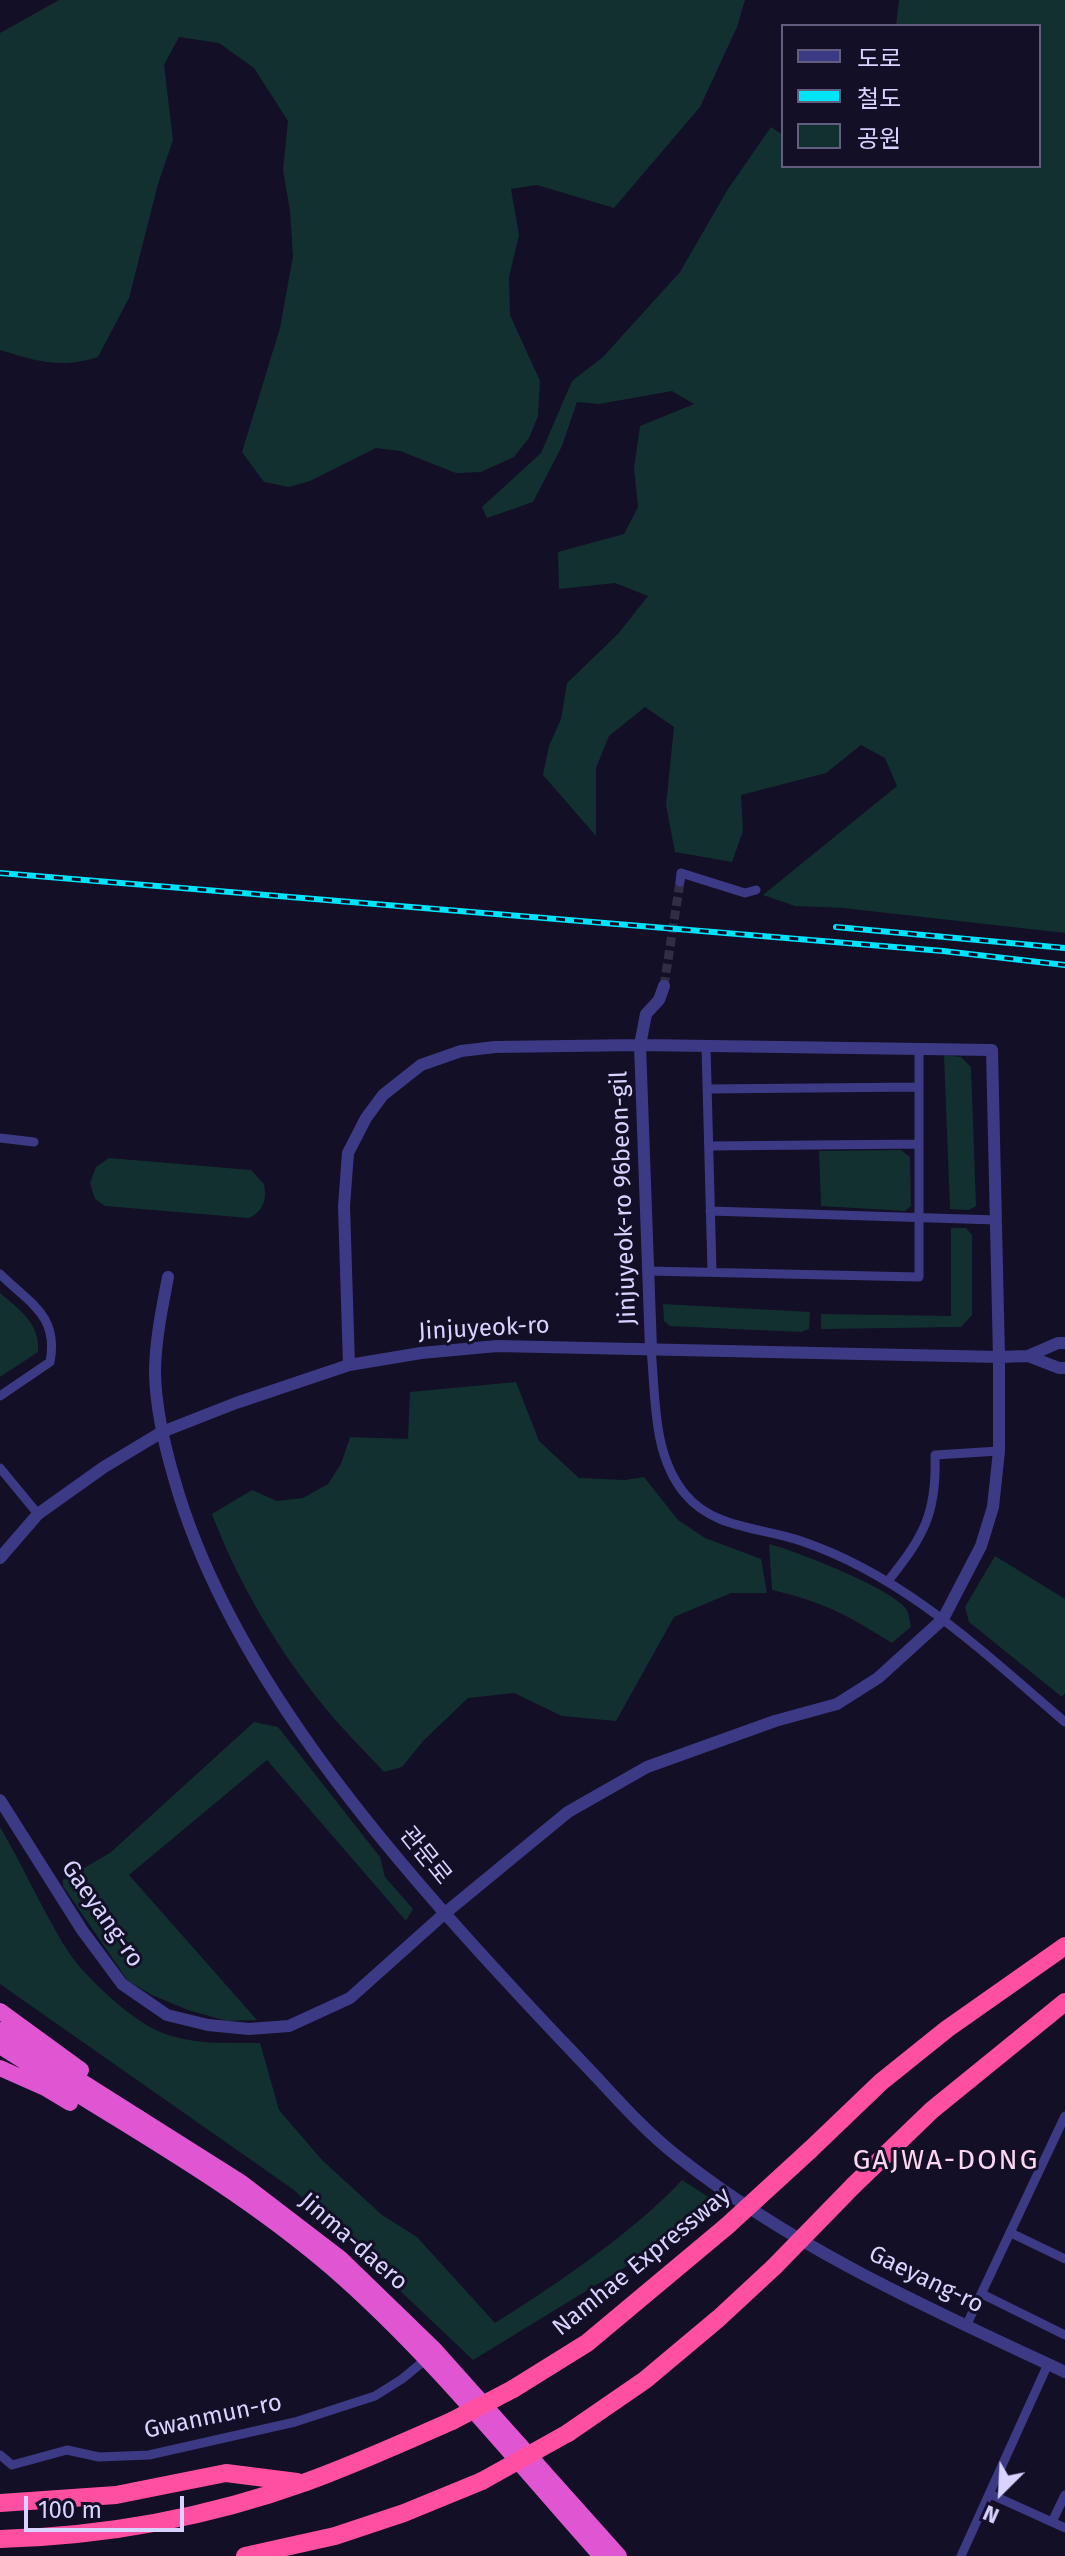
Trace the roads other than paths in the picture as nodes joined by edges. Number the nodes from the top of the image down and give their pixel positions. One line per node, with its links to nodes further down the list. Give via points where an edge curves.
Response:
1 (680, 882): 2 (street, via 681,873 745,893)
2 (756, 890)
3 (664, 986): 4 (street, Jinjuyeok-ro 96beon-gil, via 646,1014)
4 (640, 1045): 5 (street); 16 (street, Jinjuyeok-ro 96beon-gil); 24 (street, via 461,1051 421,1065 383,1095 348,1153 344,1206)
5 (706, 1046): 6 (street); 8 (street)
6 (919, 1049): 7 (street); 15 (street, via 992,1050)
7 (918, 1087): 8 (street); 11 (street)
8 (707, 1089): 12 (street)
9 (0, 1138): 10 (street)
10 (34, 1142)
11 (919, 1144): 12 (street); 14 (street)
12 (709, 1146): 13 (street)
13 (710, 1211): 14 (street); 17 (street)
14 (919, 1217): 15 (street); 17 (street, via 919,1277)
15 (996, 1220): 23 (street)
16 (648, 1271): 17 (street); 21 (street, Jinjuyeok-ro 96beon-gil)
17 (712, 1271)
18 (0, 1274): 26 (street, via 47,1321 52,1353 50,1362)
19 (168, 1277): 27 (street, via 156,1348)
20 (1065, 1343): 22 (street, Jinjuyeok-ro)
21 (651, 1349): 23 (street, Jinjuyeok-ro); 24 (street, Jinjuyeok-ro, via 497,1346); 32 (street, via 663,1458 702,1512 802,1541)
22 (1028, 1356): 23 (street, Jinjuyeok-ro); 25 (street, Jinjuyeok-ro)
23 (999, 1357): 28 (street)
24 (349, 1365): 27 (street, Jinjuyeok-ro)
25 (1065, 1368)
26 (0, 1396)
27 (162, 1432): 30 (street, Jinjuyeok-ro); 36 (street, 관문로, via 181,1504 237,1631 316,1752)
28 (999, 1451): 32 (street, via 935,1455 936,1487 929,1517 914,1549); 33 (street, via 993,1507 981,1546)
29 (0, 1468): 30 (street)
30 (38, 1514): 31 (street, Jinjuyeok-ro)
31 (0, 1558)
32 (888, 1581): 33 (street)
33 (943, 1619): 34 (street); 36 (street, Gaeyang-ro, via 878,1678 837,1704 647,1767 568,1812)
34 (1065, 1722)
35 (0, 1800): 36 (street, Gaeyang-ro, via 122,1984 167,2015 249,2029 289,2026 350,1998)
36 (444, 1914): 46 (street, 관문로, via 643,2126 678,2157)
37 (1065, 1946): 56 (highway, Namhae Expressway, bridge, via 881,2082 727,2226 587,2343 452,2421)
38 (1065, 2002): 63 (highway, bridge, via 932,2110 719,2318 645,2380 568,2433 482,2481 335,2536)
39 (0, 2011): 43 (highway, via 91,2077)
40 (0, 2030): 43 (highway, Jinma-daero)
41 (0, 2046): 45 (highway, Jinma-daero)
42 (0, 2068): 45 (highway, via 45,2088 142,2146)
43 (114, 2102): 65 (highway, Jinma-daero, via 242,2183 340,2258 435,2350)
44 (1065, 2116): 47 (street)
45 (161, 2147): 52 (highway, Jinma-daero, via 296,2239)
46 (771, 2221): 50 (street, Gaeyang-ro, via 826,2255)
47 (1011, 2233): 48 (street); 49 (street)
48 (1065, 2259)
49 (982, 2294): 50 (street); 51 (street)
50 (967, 2324): 53 (street, Gaeyang-ro)
51 (1065, 2335)
52 (425, 2360): 55 (street, Gwanmun-ro, via 375,2396 256,2432 149,2455 99,2457 67,2450 12,2465); 64 (highway, Jinma-daero)
53 (1048, 2364): 54 (street, Gaeyang-ro); 57 (street)
54 (1065, 2372)
55 (0, 2455)
56 (304, 2483): 59 (highway, via 226,2473 116,2495); 62 (highway, Namhae Expressway, via 158,2522)
57 (990, 2494): 60 (street); 66 (street)
58 (1065, 2495): 60 (street)
59 (0, 2503)
60 (1052, 2522): 61 (street)
61 (1065, 2528)
62 (0, 2539)
63 (245, 2556)
64 (601, 2556)
65 (619, 2556)
66 (961, 2556)

